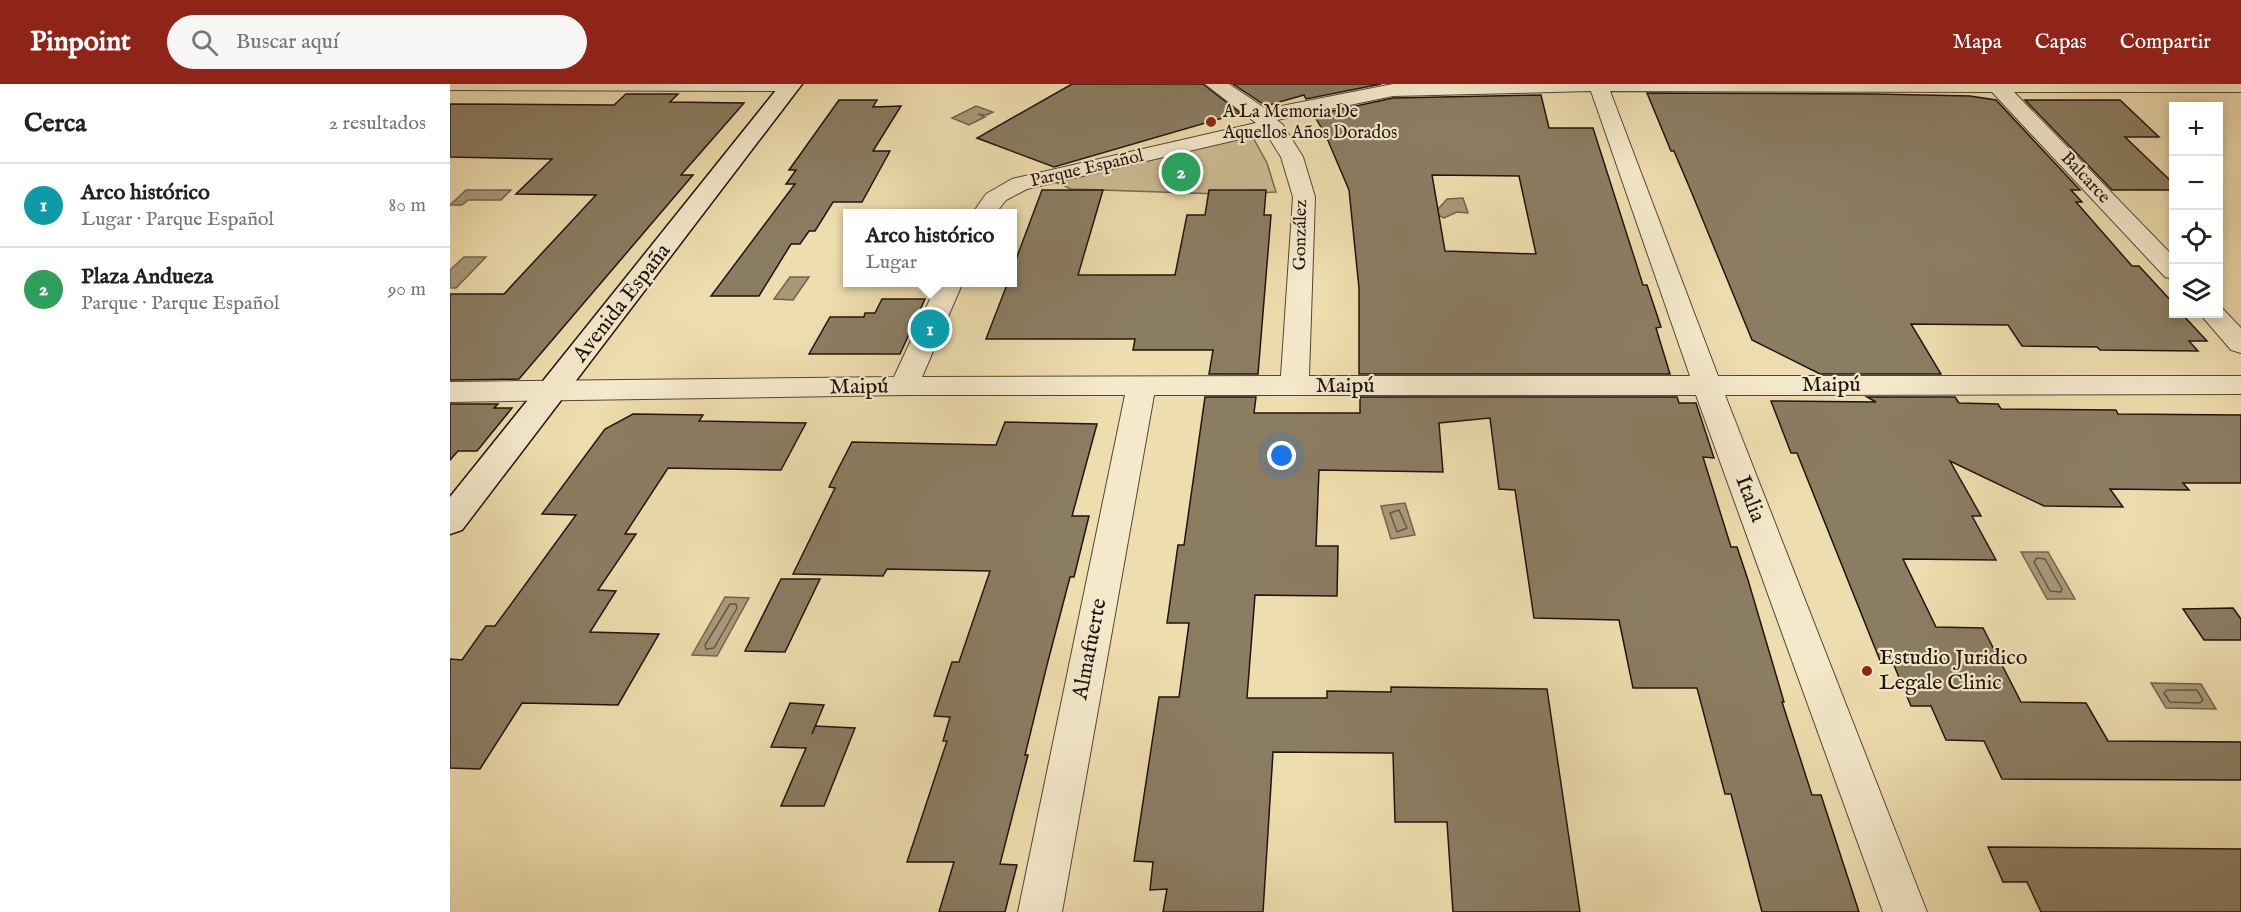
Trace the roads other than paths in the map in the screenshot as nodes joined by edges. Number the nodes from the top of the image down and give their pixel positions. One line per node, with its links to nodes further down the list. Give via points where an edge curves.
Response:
1 (450, 84): 3 (street)
2 (1215, 84): 7 (street, González)
3 (792, 85): 19 (main road, Avenida España)
4 (1599, 85): 5 (street, Parque Español); 7 (street, Parque Español, via 1393,90); 13 (street, Italia)
5 (1997, 85): 6 (street, Parque Español); 9 (street, Balcarce)
6 (2241, 86)
7 (1268, 121): 8 (street, Parque Español, via 1020,184 1002,191); 17 (street, González, via 1289,148 1304,198)
8 (985, 209)
9 (2169, 267)
10 (949, 287): 15 (street)
11 (2216, 318): 12 (street)
12 (2241, 344)
13 (1707, 385): 14 (street, Maipú); 17 (street, Maipú); 22 (street, Italia)
14 (2241, 385)
15 (904, 386): 16 (street, Maipú); 19 (street, Maipú)
16 (1141, 386): 17 (street, Maipú); 21 (street, Almafuerte)
17 (1295, 386)
18 (450, 393): 19 (street, Maipú)
19 (552, 393): 20 (main road, Avenida España)
20 (450, 521)
21 (1040, 912)
22 (1905, 912)

